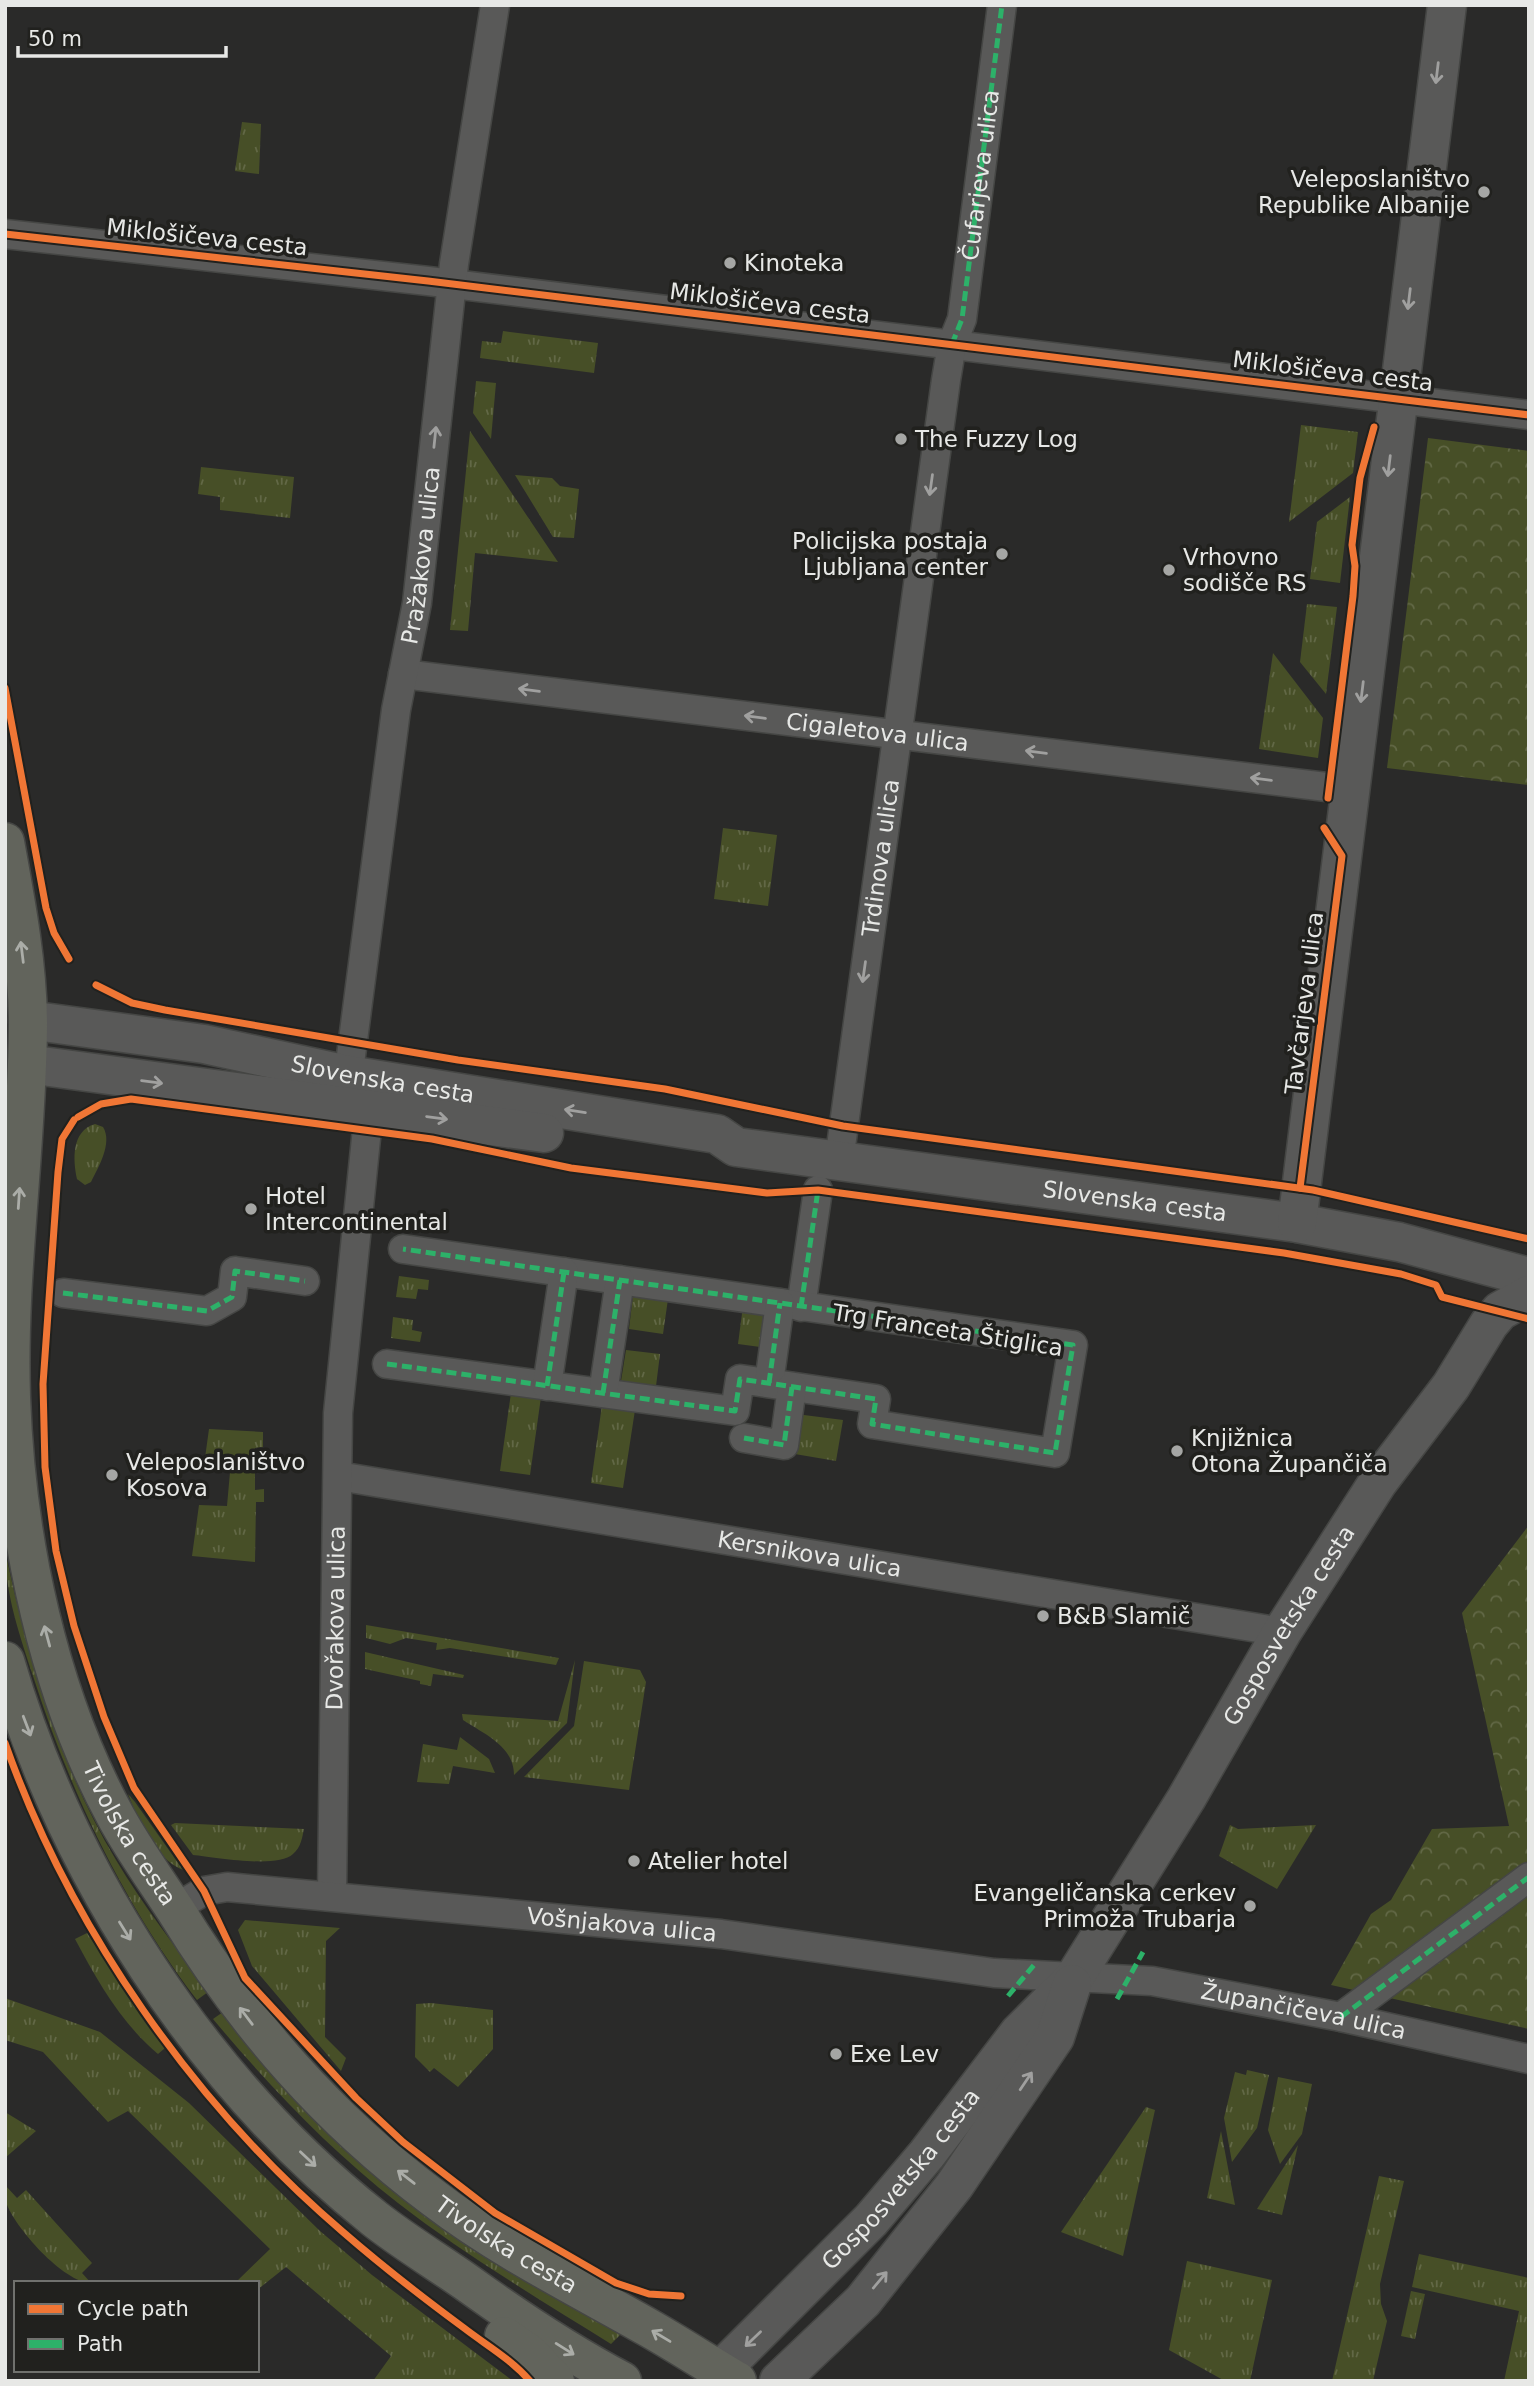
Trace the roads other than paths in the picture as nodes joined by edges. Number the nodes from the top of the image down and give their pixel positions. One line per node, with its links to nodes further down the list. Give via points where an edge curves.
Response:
1 (495, 5): 5 (street, Pražakova ulica)
2 (1002, 5): 6 (street, Čufarjeva ulica, via 962,319)
3 (1447, 5): 7 (main road, Tavčarjeva ulica, one-way to 7)
4 (5, 234): 5 (street, Miklošičeva cesta)
5 (452, 284): 6 (street, Miklošičeva cesta); 9 (street, Pražakova ulica, one-way to 5, via 417,603)
6 (951, 344): 7 (street, Miklošičeva cesta); 10 (street, Trdinova ulica, one-way to 10)
7 (1412, 400): 8 (street, Miklošičeva cesta); 11 (main road, Tavčarjeva ulica, one-way to 11)
8 (1529, 415)
9 (403, 674): 10 (street, Cigaletova ulica, one-way to 9); 15 (street, Pražakova ulica)
10 (895, 734): 11 (street, Cigaletova ulica, one-way to 10); 16 (street, Trdinova ulica, one-way to 16)
11 (1351, 790): 17 (main road, Tavčarjeva ulica)
12 (5, 842): 13 (main road, Tivolska cesta, one-way to 12, via 23,961)
13 (17, 1019): 14 (main road, Tivolska cesta); 15 (main road, Slovenska cesta, via 204,1044)
14 (16, 1063): 15 (main road, Slovenska cesta, one-way to 15); 36 (main road, Tivolska cesta, one-way to 14, via 115,1814 82,1741 47,1638 28,1560 17,1477 11,1356)
15 (354, 1096): 16 (main road, Slovenska cesta, via 715,1155 736,1147); 31 (street, Dvořakova ulica, via 357,1217 338,1413)
16 (829, 1176): 17 (main road, Slovenska cesta); 25 (street, Trg Franceta Štiglica)
17 (1297, 1223): 20 (main road, Slovenska cesta, via 1412,1245)
18 (403, 1249): 19 (street, Trg Franceta Štiglica)
19 (564, 1272): 21 (street, Trg Franceta Štiglica); 28 (street)
20 (1529, 1277)
21 (620, 1280): 25 (street, Trg Franceta Štiglica); 29 (street)
22 (305, 1281): 23 (street, via 235,1271 232,1297 206,1311)
23 (63, 1293)
24 (1529, 1295): 32 (main road, Gosposvetska cesta, via 1500,1311 1489,1324 1451,1386 1378,1482)
25 (791, 1305): 27 (street, Trg Franceta Štiglica); 27 (street, Trg Franceta Štiglica, via 1073,1345 1055,1453 872,1424 876,1399)
26 (387, 1364): 28 (street, Trg Franceta Štiglica)
27 (781, 1385): 29 (street, Trg Franceta Štiglica, via 740,1379 735,1411); 30 (street, Trg Franceta Štiglica, via 784,1445)
28 (547, 1386): 29 (street, Trg Franceta Štiglica)
29 (603, 1393)
30 (744, 1438)
31 (338, 1476): 32 (street, Kersnikova ulica); 35 (street, Dvořakova ulica)
32 (1282, 1632): 37 (main road, Gosposvetska cesta, via 1186,1799)
33 (5, 1661): 40 (main road, Tivolska cesta, one-way to 40, via 60,1808 83,1854 134,1945 189,2023 260,2110 320,2170 375,2219)
34 (1529, 1877): 38 (street)
35 (332, 1896): 36 (street, Vošnjakova ulica, via 227,1887 204,1891); 37 (street, Vošnjakova ulica, via 659,1927 994,1973)
36 (174, 1909): 41 (main road, Tivolska cesta, one-way to 36, via 489,2236 370,2147 260,2034)
37 (1074, 1978): 38 (street, Župančičeva ulica, via 1179,1985); 41 (main road, Gosposvetska cesta, one-way to 41, via 1019,2033 872,2220); 44 (main road, Gosposvetska cesta, one-way to 37, via 863,2301 968,2167 1055,2037)
38 (1341, 2017): 39 (street, Župančičeva ulica)
39 (1529, 2059)
40 (467, 2283): 42 (main road, via 490,2326 530,2354); 43 (main road, Tivolska cesta, one-way to 43, via 544,2336)
41 (722, 2377)
42 (555, 2381)
43 (622, 2381)
44 (779, 2381)

